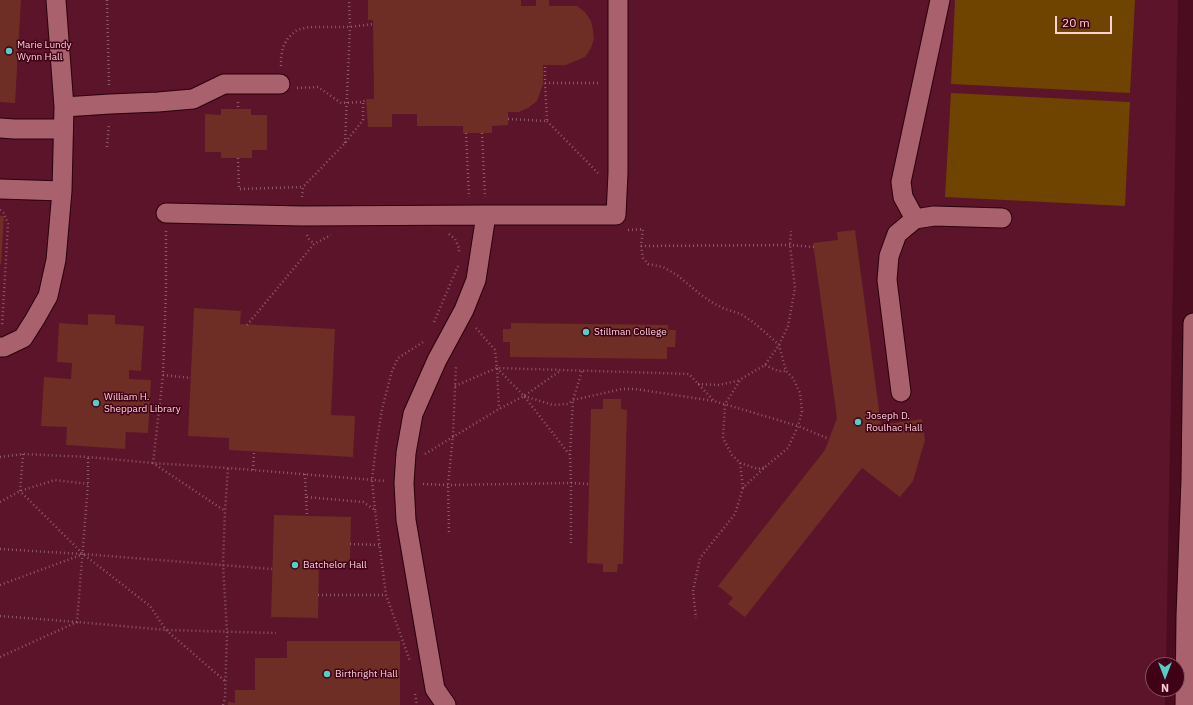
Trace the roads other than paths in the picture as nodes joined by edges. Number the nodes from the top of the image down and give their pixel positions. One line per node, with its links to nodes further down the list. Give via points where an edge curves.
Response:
1 (56, 0): 5 (street)
2 (618, 0): 10 (street, via 616,215)
3 (940, 0): 13 (street, via 901,182 903,197)
4 (280, 84): 5 (street, via 224,84 193,99)
5 (64, 107): 7 (street)
6 (0, 128): 7 (street)
7 (63, 129): 9 (street)
8 (0, 189): 9 (street)
9 (62, 191): 15 (street, via 56,260 48,296 22,338)
10 (486, 208): 11 (street, via 302,216); 19 (street, via 476,280 464,310 436,360 413,414 406,453 406,520)
11 (166, 213)
12 (1002, 218): 13 (street, via 934,216)
13 (915, 219): 16 (street, via 897,234 888,256 887,280)
14 (1193, 323): 17 (street)
15 (0, 347)
16 (901, 392)
17 (1192, 439): 18 (street)
18 (1190, 629): 21 (street)
19 (433, 697): 20 (street)
20 (446, 705)
21 (1185, 705)

